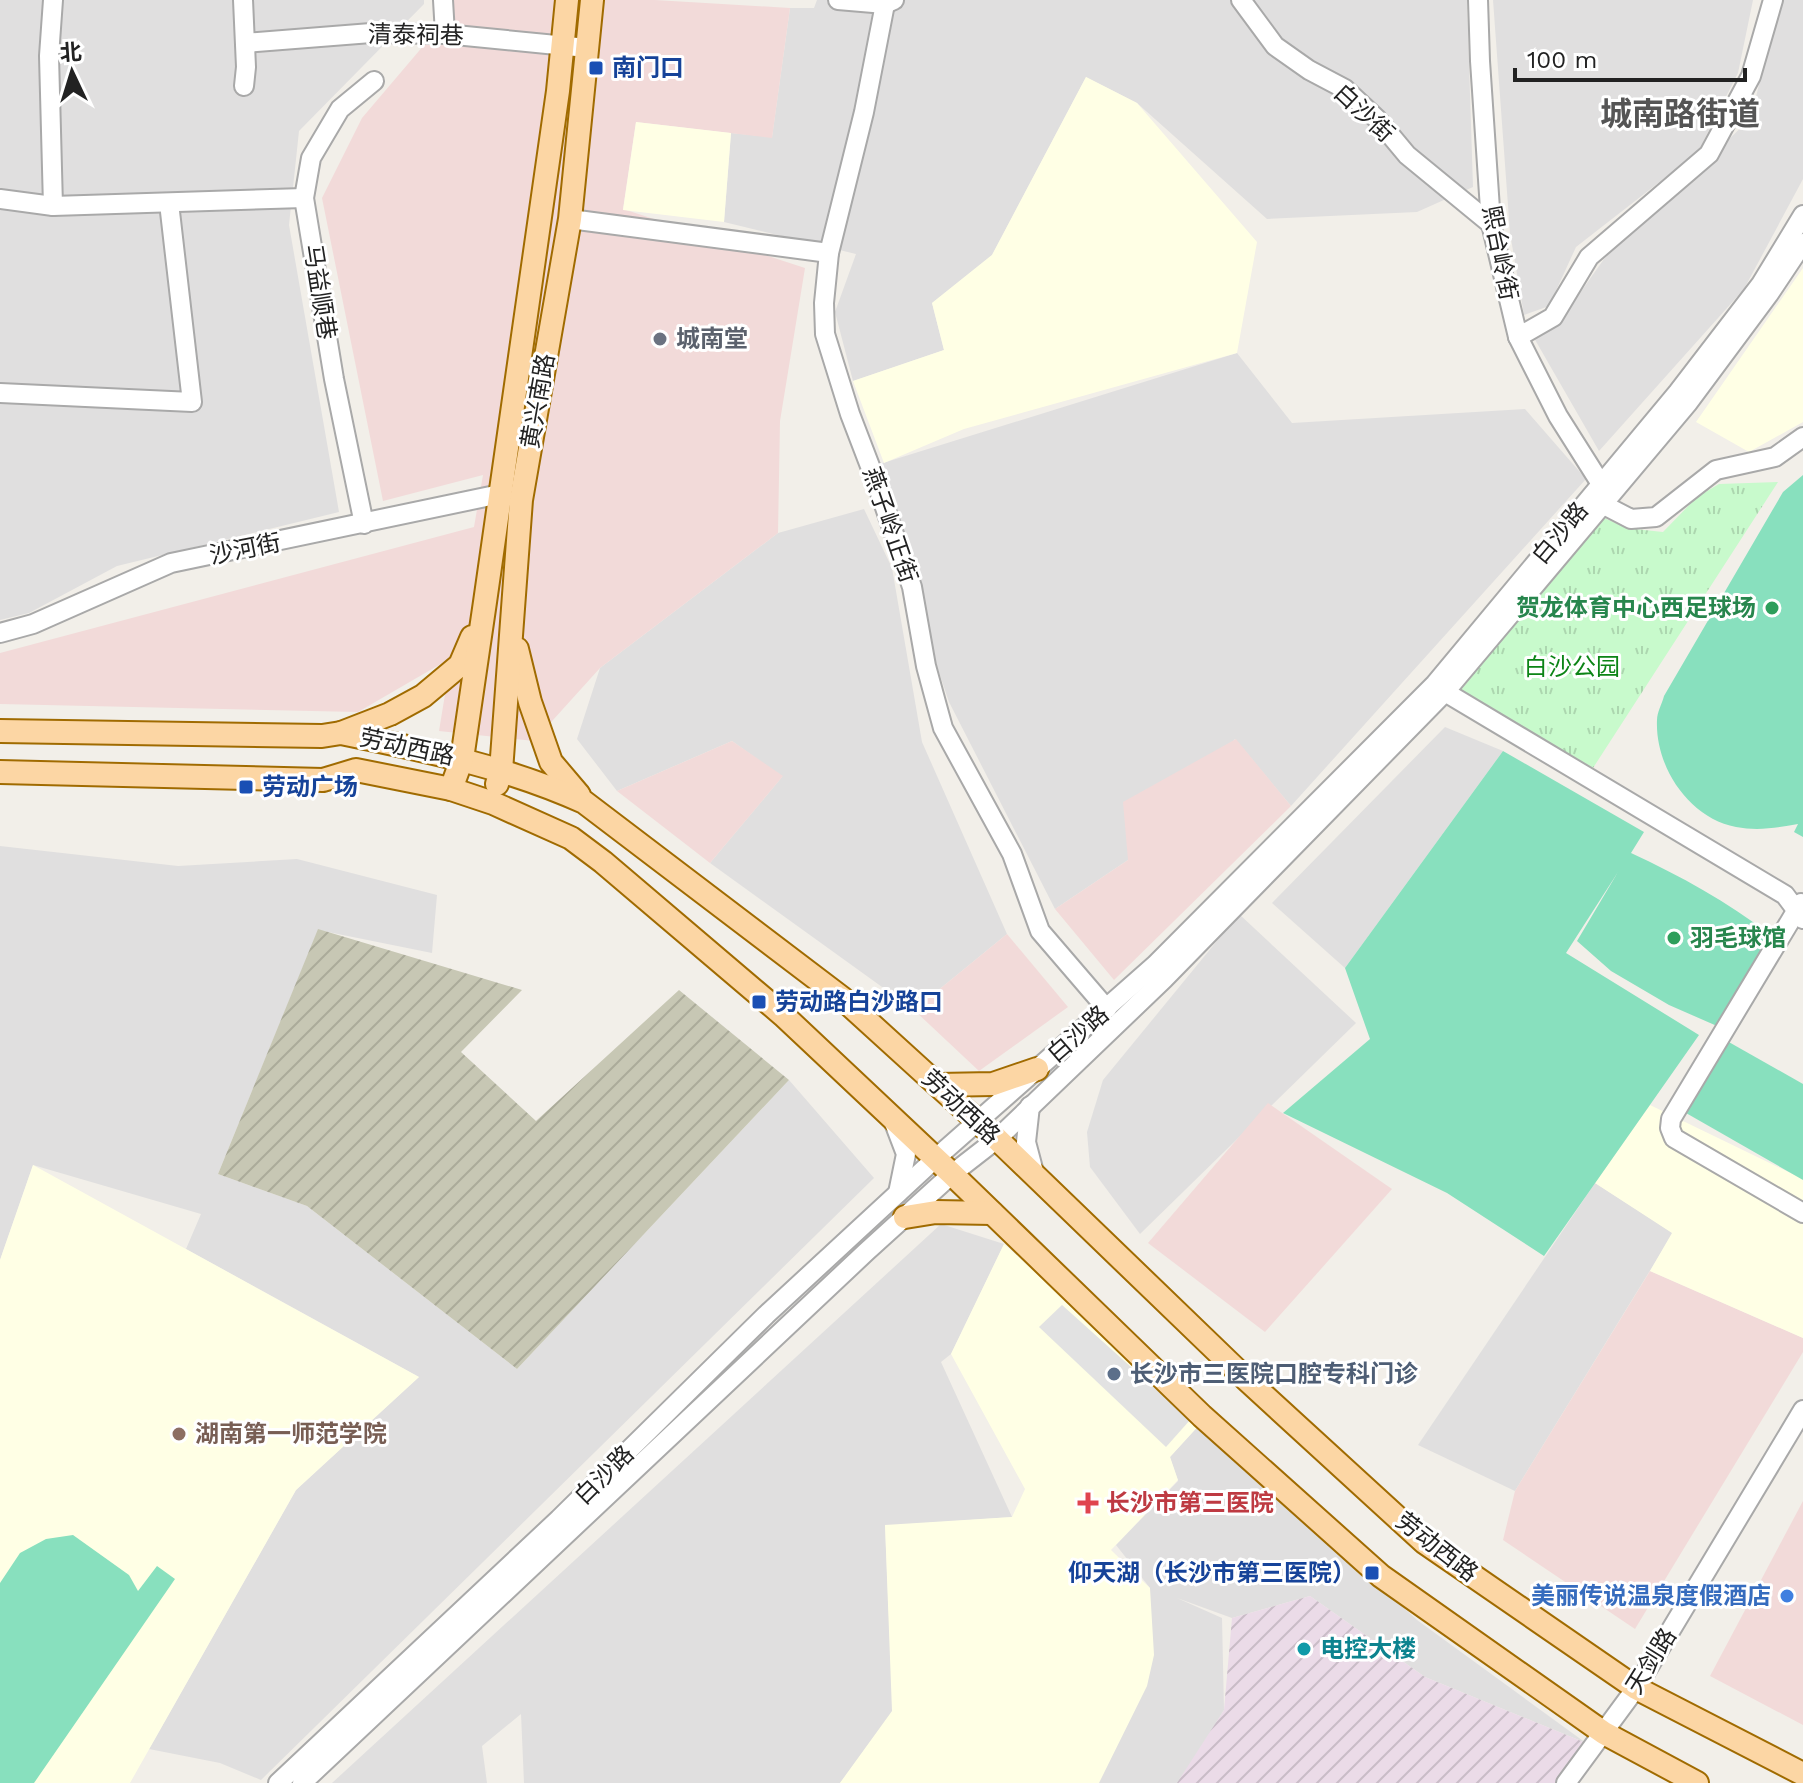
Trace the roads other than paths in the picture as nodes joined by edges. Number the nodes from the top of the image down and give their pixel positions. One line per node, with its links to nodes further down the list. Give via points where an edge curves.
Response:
1 (53, 0): 20 (street)
2 (243, 0): 12 (street)
3 (443, 0): 11 (street)
4 (567, 0): 13 (main road, 黄兴南路)
5 (592, 0): 14 (main road, 黄兴南路)
6 (838, 0): 10 (street)
7 (1241, 0): 23 (street, 白沙街, via 1275,46 1345,89 1407,155)
8 (1478, 0): 23 (street, 熙台岭街)
9 (1773, 0): 26 (street, via 1751,76 1709,154 1589,257 1553,317)
10 (889, 2): 25 (street, 燕子岭正街)
11 (445, 34): 12 (street, 清泰祠巷, via 371,33); 13 (street, 清泰祠巷)
12 (245, 43): 16 (street)
13 (562, 45): 14 (street, 清泰祠巷); 30 (main road, 黄兴南路)
14 (587, 48): 22 (main road, 黄兴南路)
15 (374, 81): 17 (street, 马益顺巷, via 340,109 311,158)
16 (244, 86)
17 (304, 198): 19 (street); 32 (street, 马益顺巷)
18 (0, 199): 20 (street)
19 (169, 203): 20 (street); 27 (street, via 192,402)
20 (53, 206)
21 (1803, 215): 29 (street, 白沙路, via 1761,284)
22 (570, 219): 25 (street); 34 (main road, 黄兴南路, via 521,500)
23 (1491, 224): 26 (street, 熙台岭街)
24 (1803, 243): 31 (street, 白沙路, via 1688,403)
25 (829, 253): 46 (street, 燕子岭正街, via 825,334 912,587 943,728 1012,854 1040,931)
26 (1518, 337): 29 (street, 熙台岭街, via 1558,416)
27 (0, 393)
28 (1803, 437): 31 (street, via 1775,457 1716,470 1656,517 1631,519)
29 (1601, 484): 46 (street, 白沙路, via 1435,684)
30 (500, 494): 32 (street, 沙河街); 33 (main road, 黄兴南路)
31 (1602, 504): 36 (street, 白沙路)
32 (364, 524): 35 (street, 沙河街, via 171,563 33,624)
33 (485, 602): 38 (main road, via 460,665 423,696); 39 (main road, 黄兴南路)
34 (512, 612): 40 (main road, 黄兴南路); 43 (main road, via 520,665 551,762)
35 (0, 633)
36 (1445, 692): 45 (street); 49 (street, 白沙路, via 1164,979)
37 (0, 731): 38 (main road, 劳动西路)
38 (341, 733): 39 (main road, 劳动西路)
39 (462, 759): 40 (main road, 劳动西路); 42 (main road, 黄兴南路)
40 (501, 771): 43 (main road, 劳动西路); 44 (main road, 黄兴南路)
41 (0, 772): 42 (main road, 劳动西路, via 323,780 356,770)
42 (451, 789): 44 (main road, 劳动西路)
43 (584, 802): 48 (main road, 劳动西路, via 842,998)
44 (493, 803): 50 (main road, 劳动西路, via 571,838 603,862 783,1015)
45 (1801, 909): 57 (street, via 1670,1128 1674,1138)
46 (1107, 1009): 47 (street, 白沙路)
47 (1037, 1069): 48 (main road, via 993,1084); 51 (street, 白沙路)
48 (938, 1085): 51 (main road, 劳动西路)
49 (1030, 1106): 52 (street, 白沙路); 54 (street, via 1026,1142)
50 (892, 1117): 53 (main road, 劳动西路); 55 (street, via 906,1154)
51 (978, 1122): 52 (main road, 劳动西路); 53 (street, 白沙路)
52 (997, 1139): 53 (street, 白沙路); 54 (main road, 劳动西路)
53 (944, 1166): 55 (street, 白沙路); 56 (main road, 劳动西路); 58 (street, 白沙路)
54 (1035, 1176): 60 (main road, 劳动西路, via 1424,1542)
55 (898, 1193): 63 (street, 白沙路)
56 (992, 1213): 58 (main road); 61 (main road, 劳动西路, via 1202,1416 1381,1576)
57 (1803, 1213)
58 (905, 1217): 64 (street, 白沙路)
59 (1803, 1410): 60 (street, 天剑路)
60 (1636, 1688): 61 (street, 天剑路); 62 (main road, 劳动西路)
61 (1604, 1733): 65 (street, 天剑路); 66 (main road, 劳动西路)
62 (1803, 1774)
63 (278, 1783)
64 (302, 1783)
65 (1566, 1783)
66 (1697, 1783)

